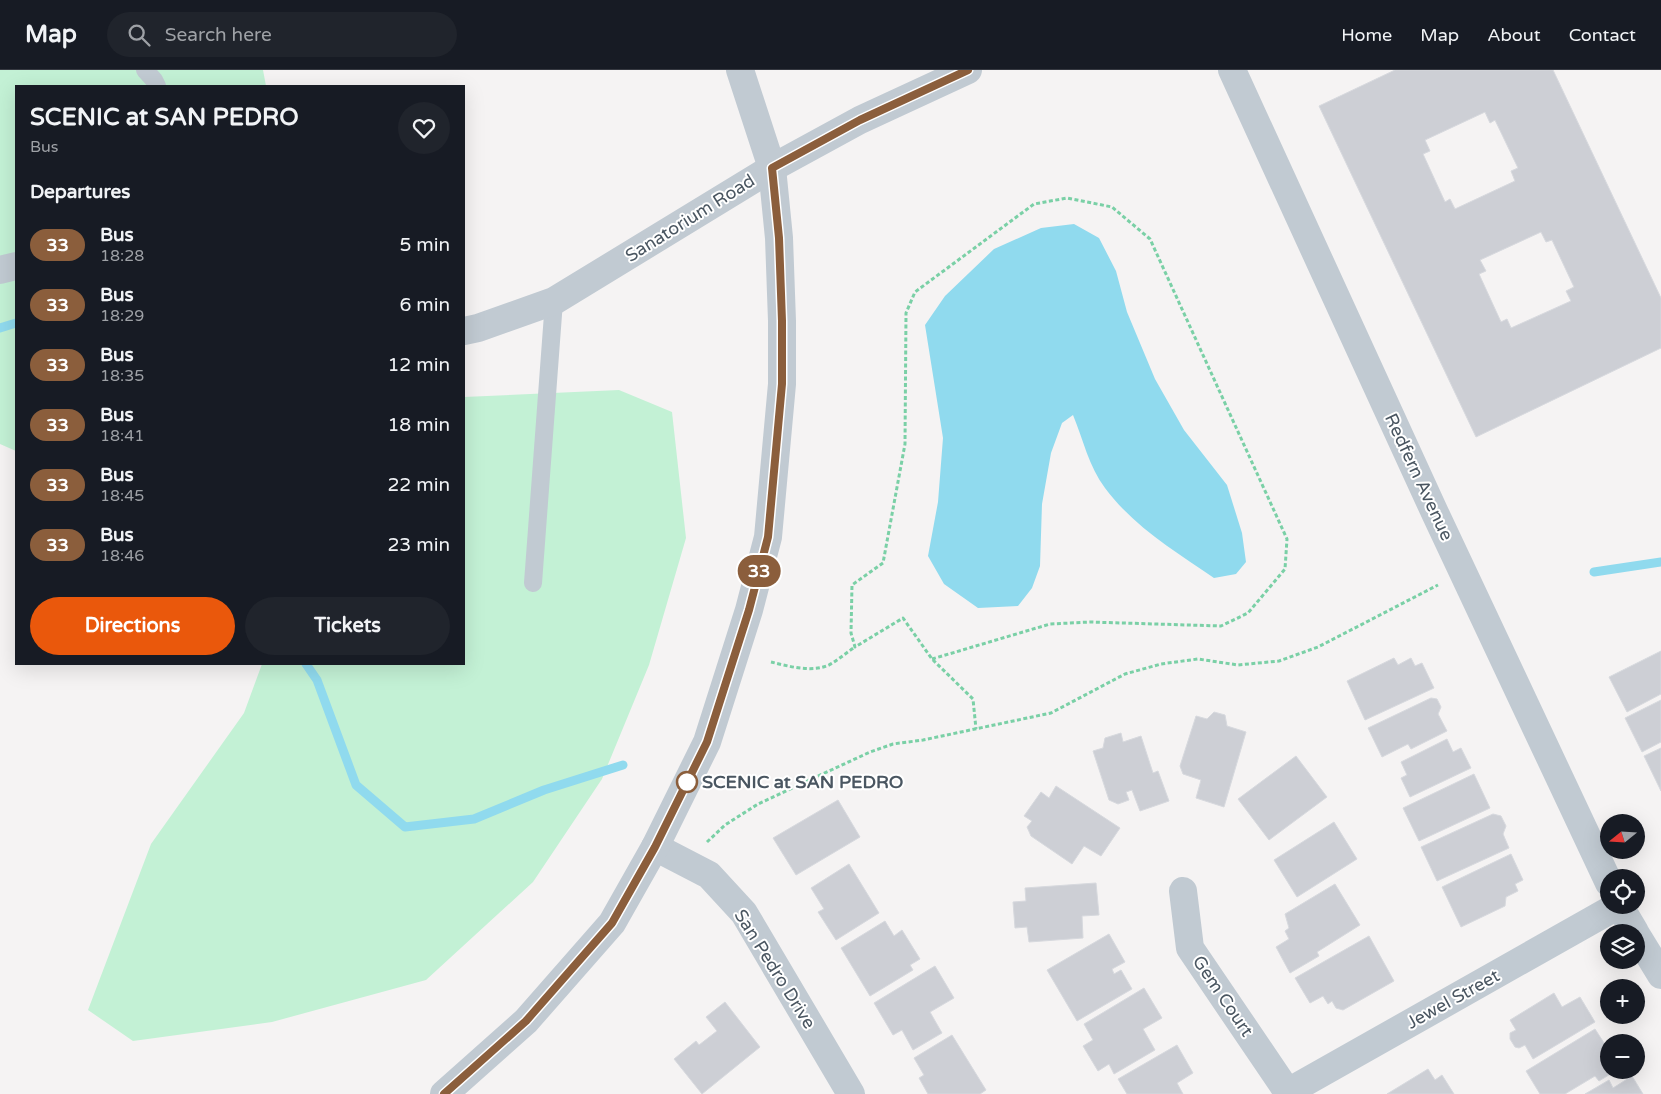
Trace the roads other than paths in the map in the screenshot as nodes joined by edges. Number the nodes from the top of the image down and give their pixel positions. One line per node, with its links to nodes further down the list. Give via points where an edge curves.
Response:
1 (145, 70): 5 (lane)
2 (740, 70): 6 (street)
3 (968, 70): 6 (street, Sanatorium Road, via 860,120)
4 (1232, 70): 13 (street, Redfern Avenue)
5 (156, 85)
6 (772, 168): 9 (street, Sanatorium Road); 12 (street, via 779,238 782,375 768,537 749,610 707,742)
7 (15, 266): 8 (street)
8 (0, 270)
9 (554, 301): 10 (street, Sanatorium Road); 11 (lane)
10 (465, 331)
11 (533, 583)
12 (655, 847): 19 (street, via 612,923 526,1021); 20 (street, San Pedro Drive, via 709,875 744,913)
13 (1602, 869)
14 (1183, 891): 18 (street, Gem Court, via 1190,948)
15 (1603, 914): 18 (street, Jewel Street)
16 (1645, 948): 17 (street)
17 (1661, 975)
18 (1288, 1093)
19 (444, 1094)
20 (850, 1094)

